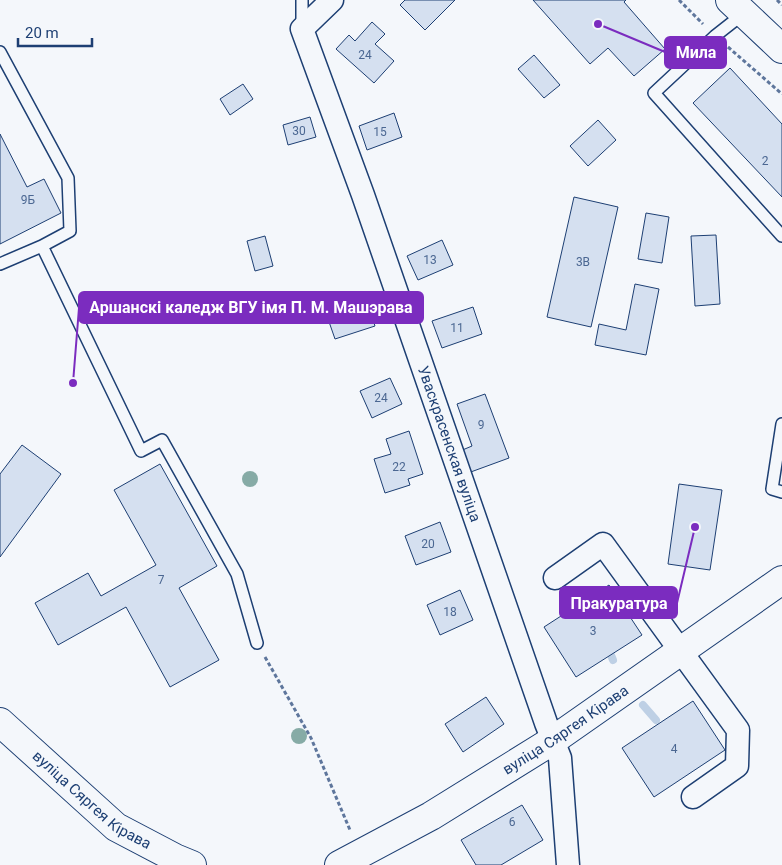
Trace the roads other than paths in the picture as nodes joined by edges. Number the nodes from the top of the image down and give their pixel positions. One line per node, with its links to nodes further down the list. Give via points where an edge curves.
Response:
1 (302, 0): 4 (lane)
2 (332, 0): 4 (street)
3 (737, 7): 5 (street); 7 (lane, via 715,36 654,93)
4 (302, 29): 17 (street, Уваскрасенская вуліца, via 363,195)
5 (782, 49)
6 (0, 52): 8 (lane, via 68,178 70,231)
7 (782, 236)
8 (42, 246): 9 (lane); 14 (lane, via 141,451 162,440 237,574)
9 (0, 264)
10 (782, 424): 11 (lane, via 772,489)
11 (782, 492)
12 (555, 578): 15 (street, via 603,544)
13 (782, 580): 15 (street, вуліца Сяргея Кірава)
14 (256, 643)
15 (679, 650): 17 (street, вуліца Сяргея Кірава); 18 (street, via 738,730 737,766)
16 (0, 722): 19 (street, вуліца Сяргея Кірава, via 116,827)
17 (552, 741): 20 (street, вуліца Сяргея Кірава, via 431,816); 21 (street, Уваскрасенская вуліца, via 560,758)
18 (693, 797)
19 (192, 865)
20 (339, 865)
21 (568, 865)

